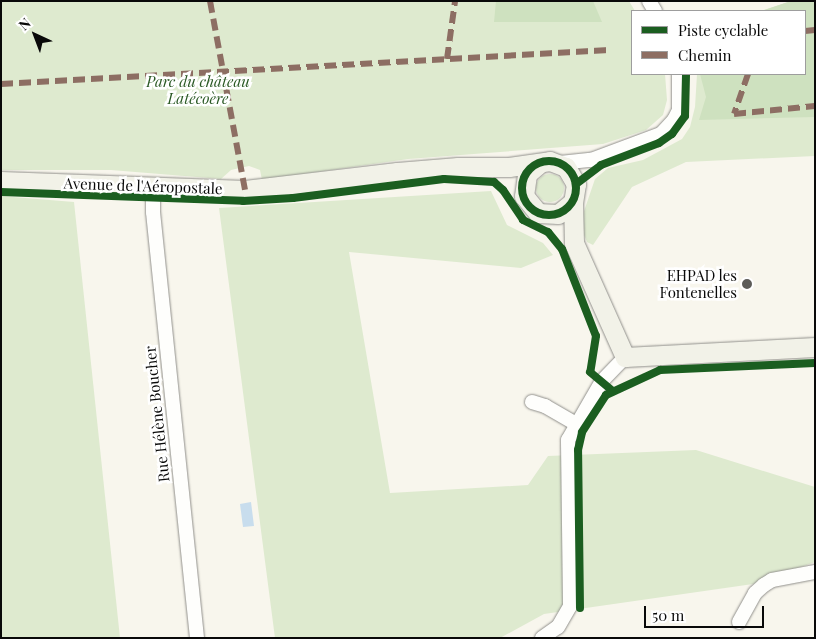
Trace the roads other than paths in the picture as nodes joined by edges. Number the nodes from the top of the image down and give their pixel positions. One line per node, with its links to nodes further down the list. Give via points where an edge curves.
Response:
1 (679, 75): 3 (street, via 679,110 661,134 591,160)
2 (540, 163): 3 (street); 4 (street, Avenue de l'Aéropostale); 7 (street, via 527,174)
3 (560, 164): 8 (street, via 574,177 576,190)
4 (493, 168): 6 (street, Avenue de l'Aéropostale, via 449,167 245,190); 7 (street)
5 (1, 181): 6 (street, Avenue de l'Aéropostale)
6 (153, 186): 18 (street, Rue Hélène Boucher, via 152,212)
7 (524, 196): 9 (street, via 532,208)
8 (573, 202): 9 (street, via 558,214); 10 (street)
9 (545, 215): 10 (street)
10 (574, 243): 12 (street)
11 (815, 347): 12 (street)
12 (624, 357): 14 (street, via 602,381)
13 (532, 402): 14 (street)
14 (575, 423): 17 (street, via 567,447 572,597 564,620)
15 (815, 572): 16 (street, via 772,580 764,585 755,593)
16 (739, 622)
17 (550, 636)
18 (197, 638)

